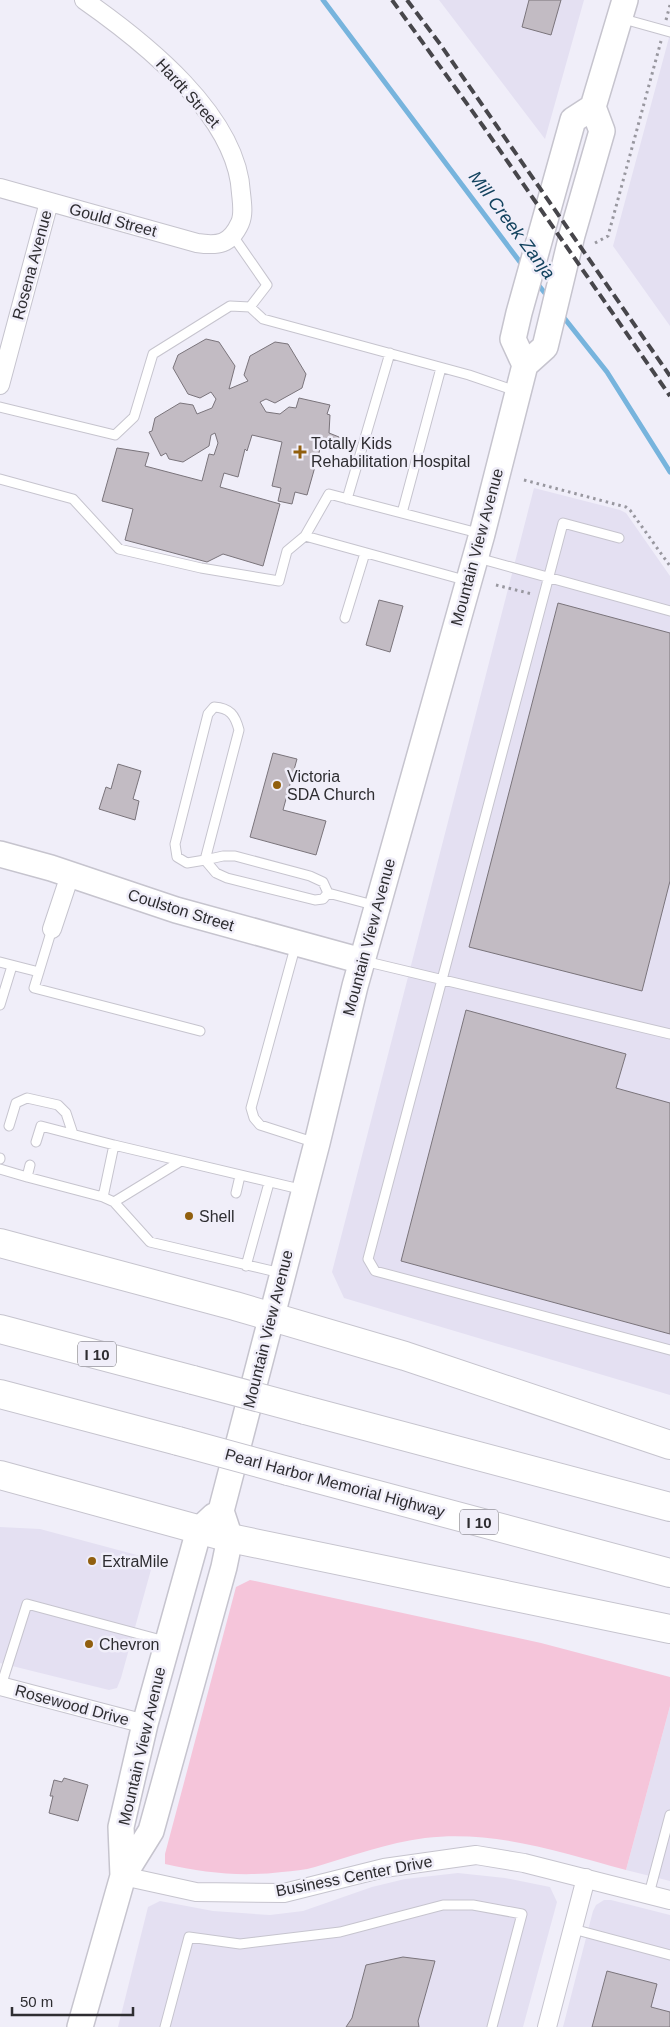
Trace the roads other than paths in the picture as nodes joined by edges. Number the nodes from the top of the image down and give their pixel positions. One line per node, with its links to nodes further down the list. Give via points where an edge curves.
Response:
1 (84, 0): 7 (street, Hardt Street, via 176,76 219,127 238,166 241,189 241,221)
2 (622, 9): 3 (lane); 4 (main road)
3 (667, 31)
4 (594, 107): 10 (main road, via 602,131 545,347); 10 (main road, via 573,120 519,313 513,338)
5 (0, 188): 6 (street, Gould Street)
6 (49, 202): 7 (street, Gould Street, via 196,243 213,245); 12 (street, Rosena Avenue)
7 (229, 238): 8 (lane, via 267,285)
8 (250, 307): 9 (lane, via 264,319); 14 (lane, via 230,306 153,354 134,417 115,435)
9 (390, 353): 11 (lane); 16 (lane)
10 (525, 366): 13 (main road, Mountain View Avenue)
11 (441, 368): 13 (lane); 17 (lane)
12 (0, 385)
13 (518, 392): 20 (main road, Mountain View Avenue)
14 (0, 407)
15 (0, 478): 18 (lane, via 73,499 118,548 201,568 279,581 287,551)
16 (347, 499): 17 (lane); 18 (lane, via 329,494)
17 (402, 513): 20 (lane)
18 (305, 536): 21 (lane)
19 (619, 538): 22 (lane, via 563,523)
20 (478, 546): 22 (lane); 23 (main road, Mountain View Avenue)
21 (365, 553): 23 (lane); 25 (lane)
22 (549, 577): 24 (lane); 37 (lane)
23 (468, 581): 30 (main road, Mountain View Avenue)
24 (670, 611)
25 (345, 618)
26 (0, 854): 28 (main road, Coulston Street)
27 (205, 860): 27 (lane, via 239,730 233,713 214,707 208,714 175,844 178,857 188,863); 29 (lane, via 235,856 310,876 323,882); 29 (lane, via 227,878 315,900)
28 (70, 875): 31 (street); 32 (main road, Coulston Street, via 176,910)
29 (328, 893): 30 (lane)
30 (378, 906): 33 (main road, Mountain View Avenue)
31 (52, 929): 36 (lane)
32 (296, 943): 33 (main road, Coulston Street); 44 (lane, via 251,1108 260,1125)
33 (362, 961): 37 (lane); 44 (main road, Mountain View Avenue)
34 (0, 962): 35 (lane)
35 (12, 966): 36 (lane); 38 (lane)
36 (39, 972): 39 (lane, via 34,988)
37 (442, 979): 40 (lane); 61 (lane, via 368,1260 375,1271)
38 (0, 1005)
39 (200, 1031)
40 (670, 1034)
41 (9, 1126): 42 (lane, via 16,1103 26,1098 58,1105 66,1113)
42 (73, 1134): 43 (lane, via 41,1126); 45 (lane)
43 (36, 1142)
44 (317, 1143): 52 (main road, Mountain View Avenue)
45 (114, 1145): 46 (lane); 54 (lane)
46 (182, 1161): 49 (lane); 55 (lane)
47 (30, 1165): 50 (lane)
48 (0, 1169): 50 (lane)
49 (240, 1176): 51 (lane); 53 (lane)
50 (27, 1178): 54 (lane)
51 (269, 1182): 52 (lane); 57 (lane)
52 (304, 1190): 58 (main road, Mountain View Avenue)
53 (236, 1193)
54 (102, 1197): 55 (lane)
55 (114, 1202): 57 (lane, via 150,1242 220,1254)
56 (0, 1243): 59 (highway)
57 (246, 1266): 58 (lane)
58 (283, 1274): 59 (main road, Mountain View Avenue)
59 (272, 1317): 63 (highway, via 405,1356); 66 (main road, Mountain View Avenue)
60 (0, 1328): 65 (highway, I 10, bridge)
61 (670, 1350)
62 (0, 1394): 69 (highway, Pearl Harbor Memorial Highway / I 10, bridge)
63 (670, 1446)
64 (0, 1475): 67 (highway)
65 (670, 1507)
66 (221, 1511): 67 (main road); 68 (main road)
67 (199, 1530): 68 (highway); 71 (main road, Mountain View Avenue)
68 (230, 1538): 70 (highway); 76 (main road, Mountain View Avenue, via 151,1831)
69 (670, 1573)
70 (670, 1629)
71 (167, 1642): 72 (lane, via 26,1604); 73 (main road, Mountain View Avenue)
72 (0, 1686): 73 (street, Rosewood Drive)
73 (145, 1724): 76 (main road, Mountain View Avenue, via 121,1827)
74 (670, 1815): 75 (lane)
75 (667, 1838): 78 (lane)
76 (124, 1876): 77 (street, Business Center Drive, via 196,1892 284,1893 384,1868 476,1855); 82 (main road, Mountain View Avenue)
77 (586, 1878): 78 (street, Business Center Drive); 80 (street)
78 (648, 1894): 79 (street, Business Center Drive)
79 (670, 1900)
80 (573, 1929): 81 (lane); 85 (street)
81 (670, 1955)
82 (80, 2027)
83 (166, 2027): 84 (lane, via 189,1937 240,1944 340,1932 443,1905 473,1905 522,1914)
84 (492, 2027)
85 (547, 2027)

